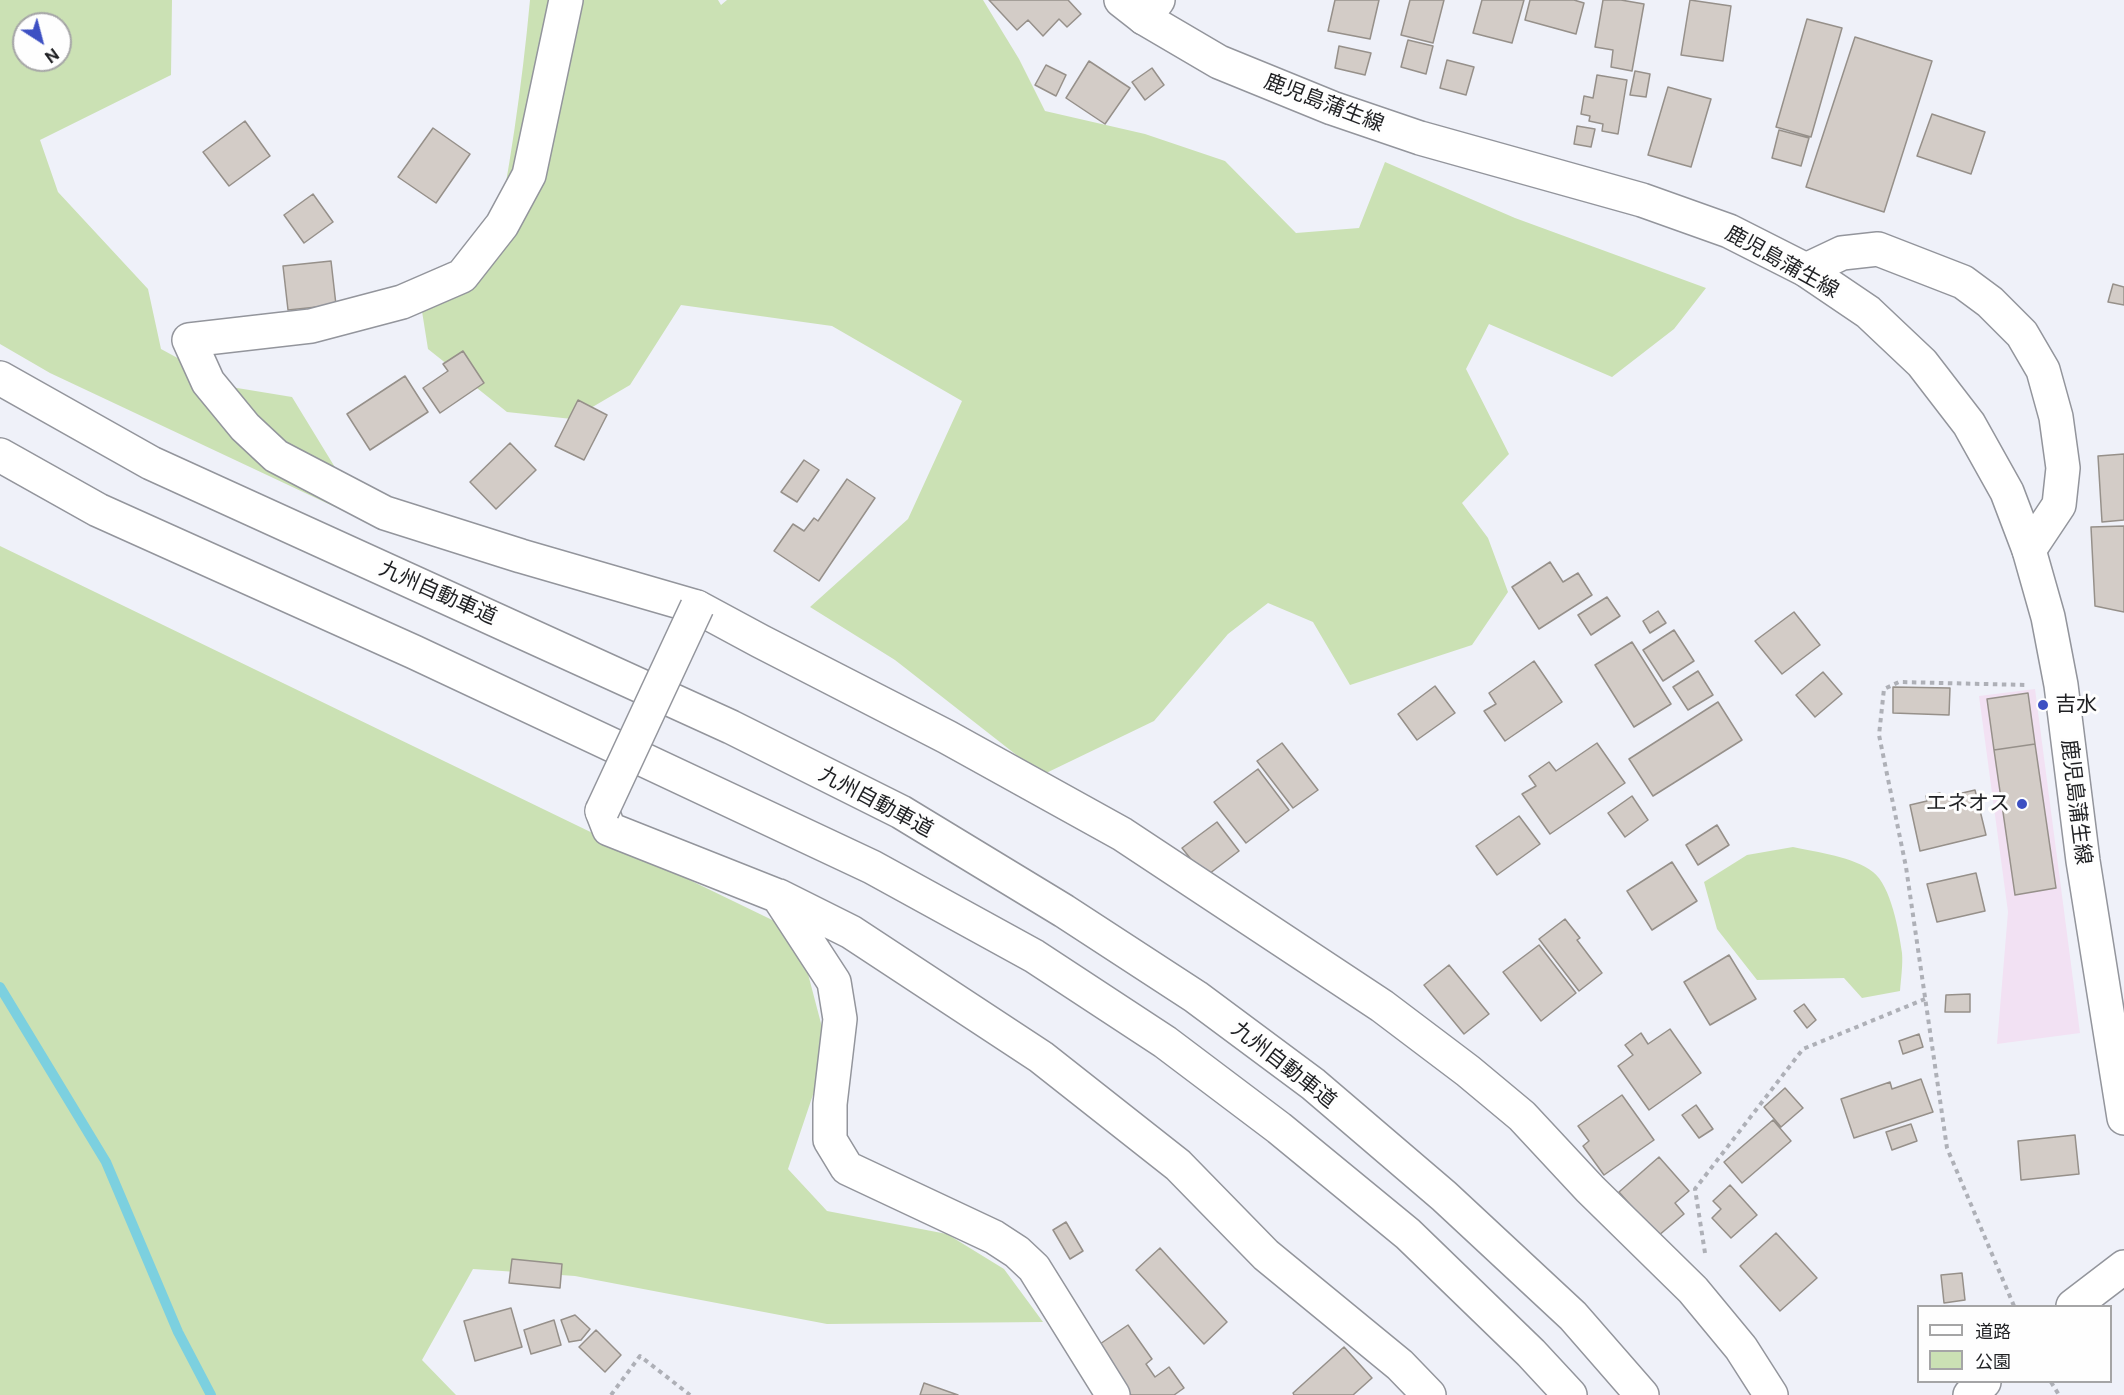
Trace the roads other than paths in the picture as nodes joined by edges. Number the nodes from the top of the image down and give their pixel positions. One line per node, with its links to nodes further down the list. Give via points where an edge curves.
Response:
1 (566, 0): 7 (main road, via 529,174 502,225 462,276 402,302 311,326 189,340 208,382 245,427 276,456 384,513)
2 (1141, 6): 3 (main road, 鹿児島蒲生線, via 1219,62 1332,108 1420,138 1642,200 1729,231)
3 (1806, 270): 6 (main road, 鹿児島蒲生線, via 1868,312 1922,363 1969,424 2007,492); 6 (main road, via 1842,253 1878,249 1964,282 2022,334 2043,370 2056,417 2063,468 2059,505)
4 (0, 378): 16 (main road, 九州自動車道, via 151,463 496,619 901,812 1064,911 1196,997 1313,1084 1444,1196 1573,1316)
5 (0, 455): 15 (main road, via 98,510 414,652 872,867 1034,956 1165,1042 1279,1128 1408,1234)
6 (2029, 549): 9 (main road, 鹿児島蒲生線, via 2061,685 2083,861)
7 (697, 607): 8 (main road, bridge, via 602,811 609,830); 17 (main road, via 947,737 1122,834 1382,1006 1522,1116 1693,1290 1741,1348)
8 (778, 896): 13 (main road, via 834,982 840,1019 830,1140 847,1168 994,1237 1017,1252 1034,1268); 14 (main road, via 851,932 1041,1057 1178,1166 1266,1255 1400,1365)
9 (2124, 1118)
10 (2124, 1267): 11 (main road)
11 (2074, 1305)
12 (1983, 1383): 18 (main road)
13 (1113, 1395)
14 (1429, 1395)
15 (1570, 1395)
16 (1642, 1395)
17 (1771, 1395)
18 (1970, 1395)

